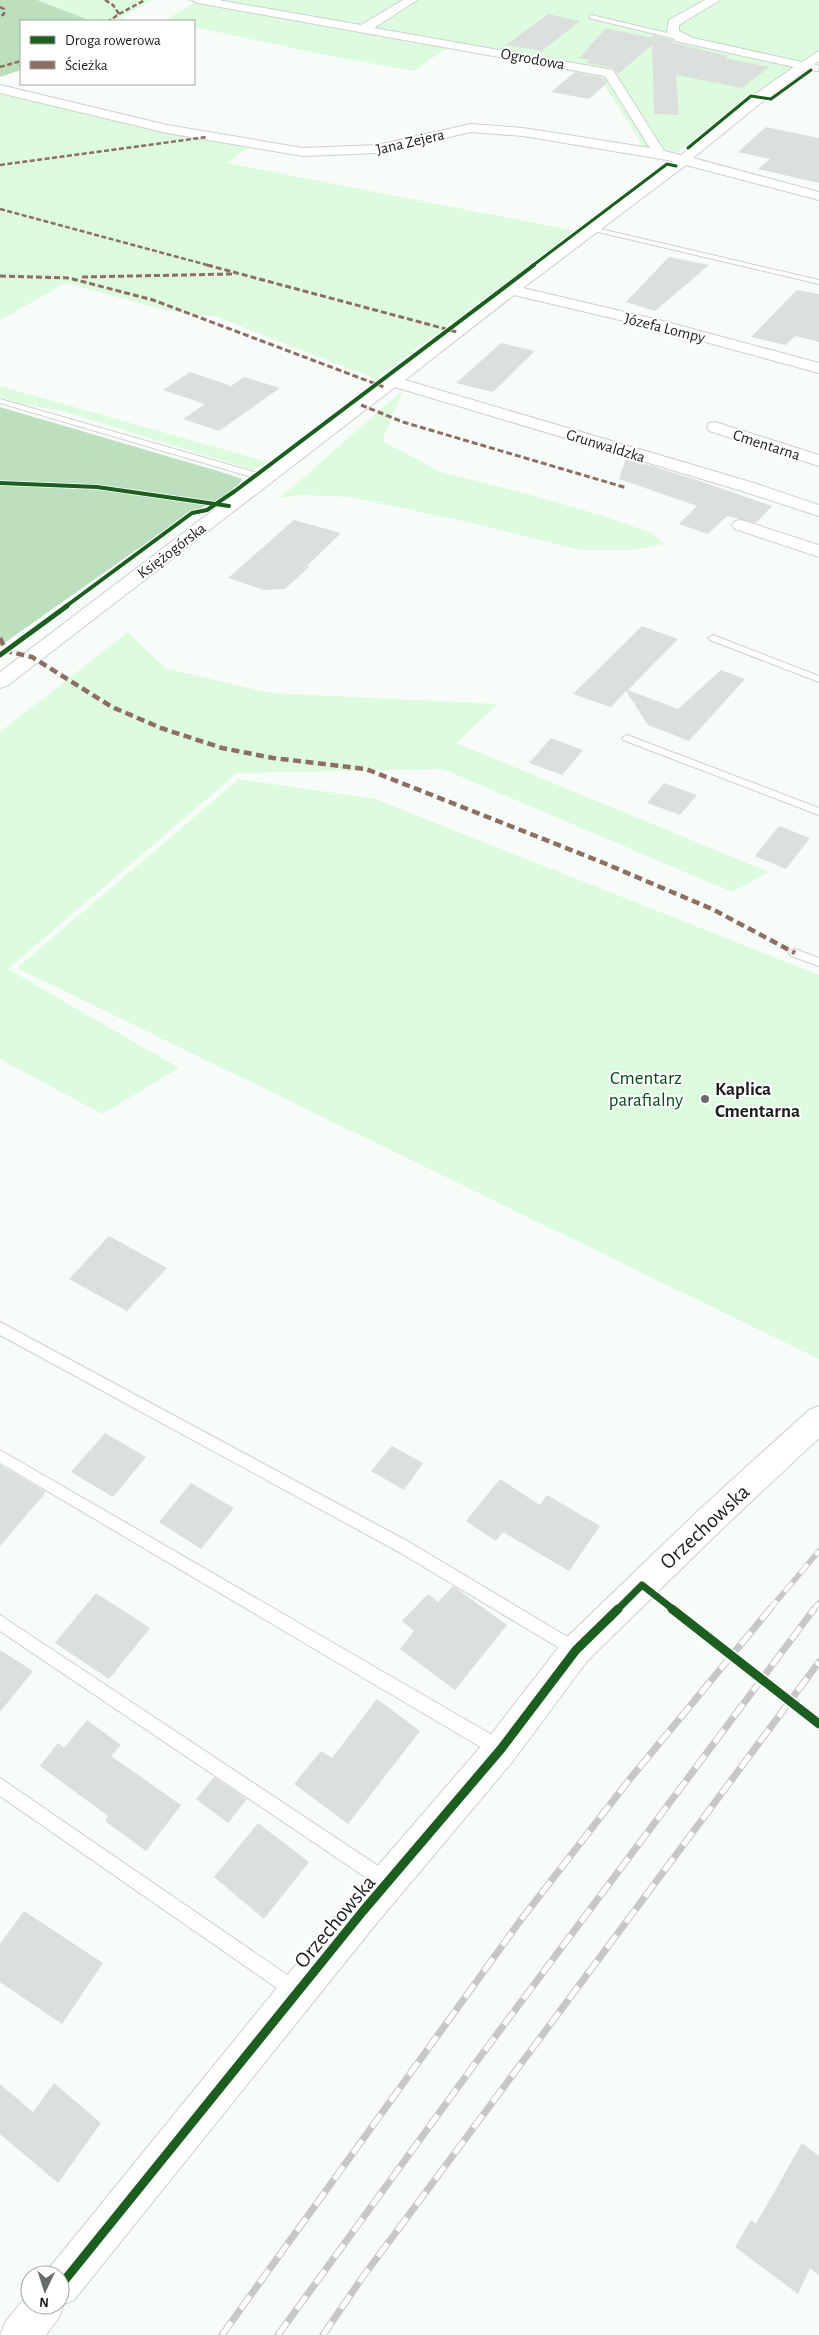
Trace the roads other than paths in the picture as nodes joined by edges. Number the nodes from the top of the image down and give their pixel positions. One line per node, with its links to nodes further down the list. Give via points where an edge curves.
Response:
1 (198, 0): 5 (street, Ogrodowa)
2 (411, 0): 5 (street)
3 (714, 0): 6 (street, via 673,23 673,32)
4 (591, 17): 6 (lane)
5 (363, 29): 11 (street, Ogrodowa, via 609,73 658,150)
6 (680, 38): 8 (street)
7 (819, 55): 8 (street, Księżogórska)
8 (804, 65): 9 (street); 12 (street, Księżogórska)
9 (819, 69)
10 (0, 89): 11 (street, Jana Zejera, via 167,129 303,152 377,149 471,128 524,132)
11 (656, 153): 12 (street, Jana Zejera)
12 (683, 160): 13 (street, Jana Zejera); 14 (street, Księżogórska)
13 (819, 196)
14 (592, 229): 15 (lane); 16 (street, Księżogórska)
15 (819, 282)
16 (511, 290): 17 (street, Józefa Lompy, via 656,324); 18 (street, Księżogórska)
17 (819, 368)
18 (392, 381): 22 (street, Księżogórska); 23 (street, Grunwaldzka)
19 (0, 401): 22 (lane)
20 (715, 427): 21 (street, Cmentarna)
21 (819, 461)
22 (265, 478): 28 (street, Księżogórska)
23 (819, 511)
24 (742, 525): 25 (street)
25 (819, 551)
26 (713, 638): 27 (lane)
27 (819, 679)
28 (0, 682)
29 (627, 738): 30 (lane)
30 (819, 812)
31 (795, 953): 32 (lane)
32 (819, 962)
33 (0, 1328): 37 (lane, via 404,1546)
34 (819, 1419): 37 (street, Orzechowska)
35 (0, 1456): 38 (lane)
36 (0, 1622): 40 (lane)
37 (576, 1650): 38 (street, Orzechowska)
38 (501, 1749): 40 (street, Orzechowska)
39 (0, 1786): 41 (lane)
40 (389, 1882): 41 (street, Orzechowska)
41 (298, 1992): 42 (street, Orzechowska)
42 (70, 2274)
43 (36, 2315): 44 (street)
44 (20, 2335)

